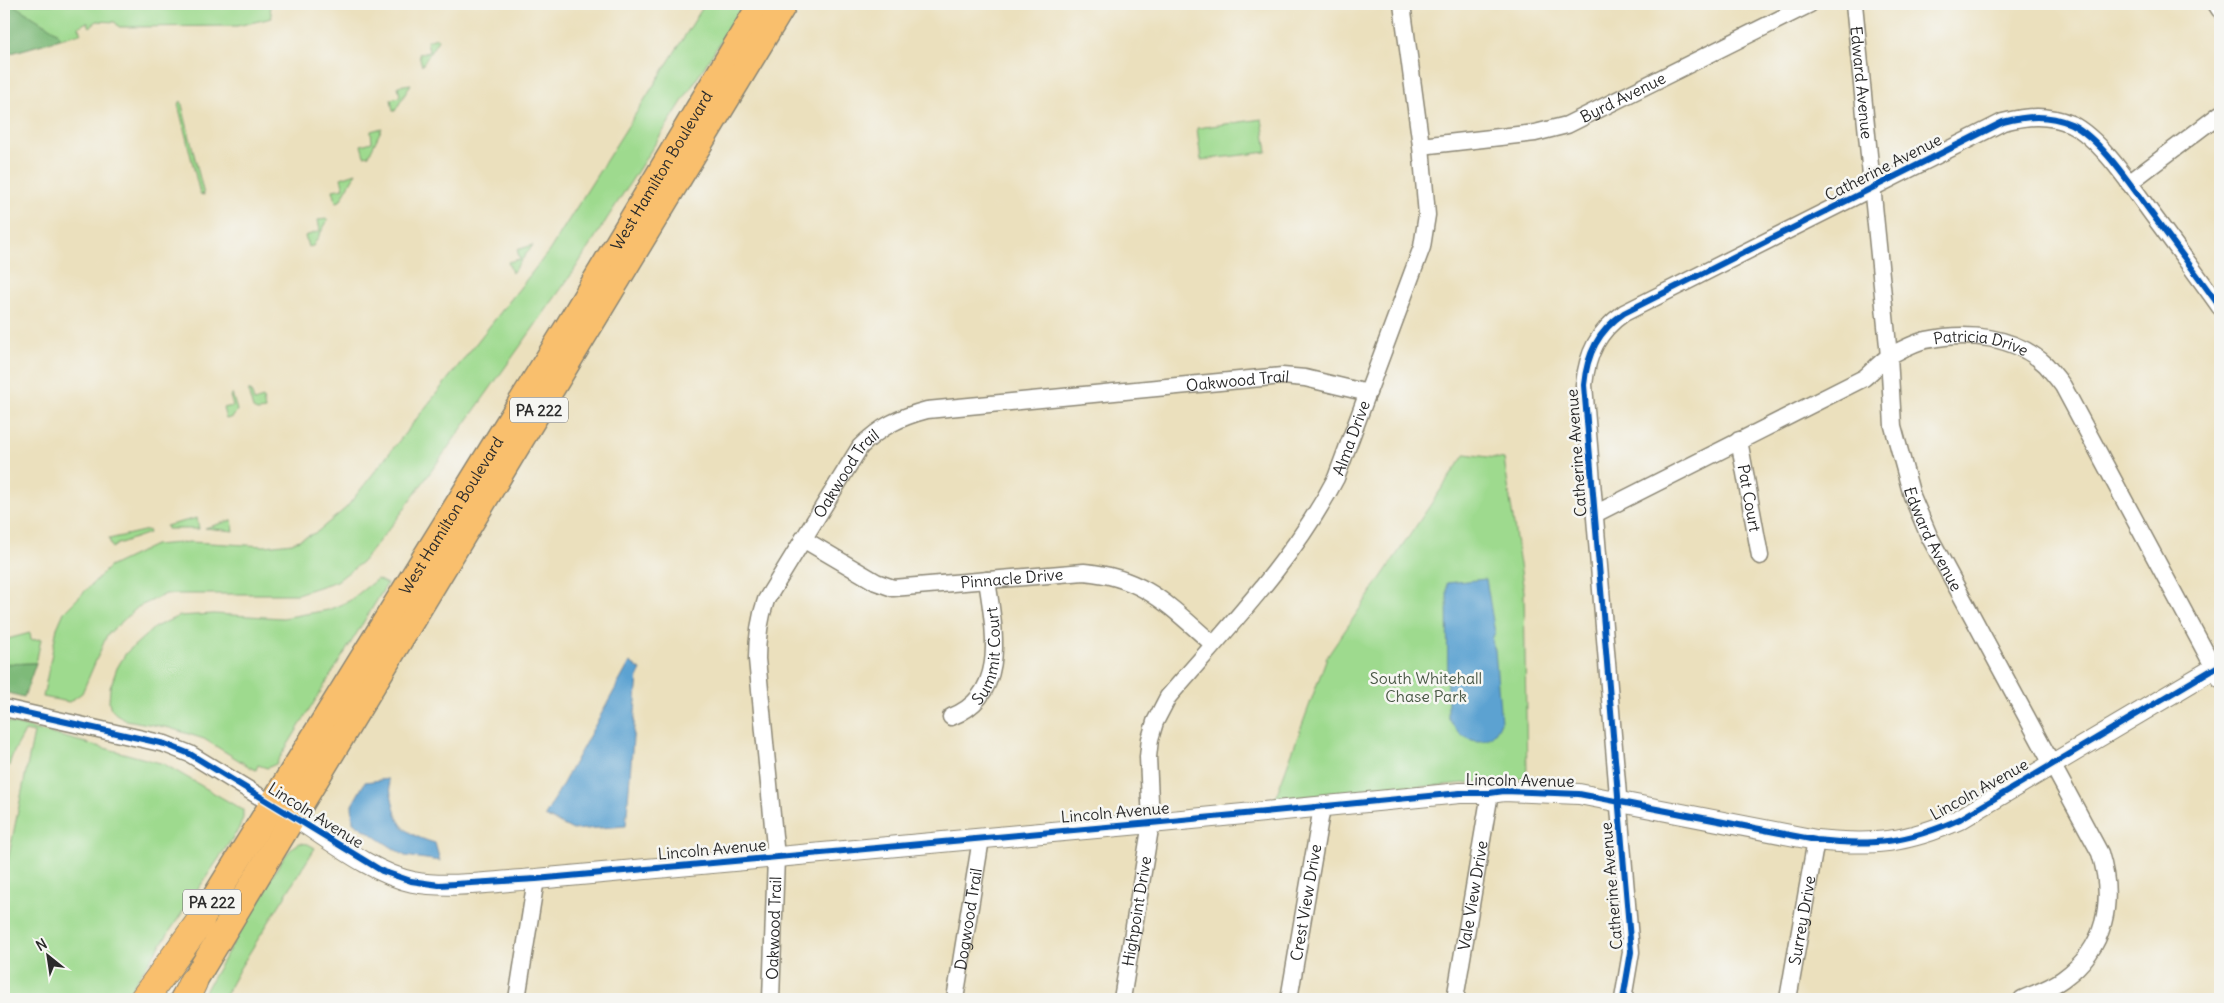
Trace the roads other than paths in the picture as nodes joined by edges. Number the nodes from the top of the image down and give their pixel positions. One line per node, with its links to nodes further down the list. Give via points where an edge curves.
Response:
1 (761, 4): 27 (main road, West Hamilton Boulevard / PA 222, via 567,328)
2 (784, 4): 29 (main road, West Hamilton Boulevard / PA 222)
3 (1402, 4): 9 (street, Alma Drive)
4 (1810, 4): 9 (street, Byrd Avenue, via 1567,125 1535,133)
5 (1854, 4): 11 (street, Edward Avenue)
6 (2216, 4): 7 (street)
7 (2220, 10)
8 (2220, 114): 10 (street)
9 (1421, 146): 14 (street, Alma Drive, via 1426,232)
10 (2129, 183): 11 (street, Catherine Avenue, via 2094,140 2062,121 2040,116 2004,122); 12 (street, Catherine Avenue)
11 (1872, 188): 13 (street, Edward Avenue); 16 (street, Catherine Avenue, via 1624,313 1600,335 1591,350 1584,386)
12 (2220, 307)
13 (1889, 356): 15 (street, Patricia Drive, via 1864,378); 21 (street, Patricia Drive, via 1925,340 1983,337 2019,347 2047,366 2063,386); 24 (street, Edward Avenue, via 1893,426 1912,496 1929,536)
14 (1368, 393): 17 (street, Oakwood Trail, via 1282,376 927,410 890,422 860,447); 20 (street, Alma Drive, via 1336,478 1319,512 1284,563)
15 (1739, 440): 16 (street, Patricia Drive); 18 (street, Pat Court)
16 (1595, 514): 26 (street, Catherine Avenue)
17 (803, 538): 19 (street, Pinnacle Drive, via 876,582 893,588); 33 (street, Oakwood Trail, via 766,600 756,639)
18 (1760, 556)
19 (987, 580): 20 (street, Pinnacle Drive, via 1084,572 1106,574 1138,585 1157,596); 23 (street, Summit Court, via 995,634 991,674 977,702)
20 (1213, 644): 30 (street, Alma Drive, via 1168,698 1155,722 1148,757)
21 (2219, 671): 24 (street, Lincoln Avenue)
22 (4, 708): 27 (street, Lincoln Avenue, via 165,744 190,754)
23 (951, 717)
24 (2052, 764): 32 (street, Lincoln Avenue, via 1960,819 1933,831 1875,844); 47 (street, Edward Avenue, via 2100,853 2108,884 2108,903 2098,938 2077,968 2051,987)
25 (1490, 793): 26 (street, Lincoln Avenue, via 1579,794); 28 (street, Lincoln Avenue); 44 (street, Vale View Drive)
26 (1618, 802): 32 (street, Lincoln Avenue); 45 (street, Catherine Avenue, via 1631,952)
27 (272, 804): 29 (street, Lincoln Avenue); 35 (main road, West Hamilton Boulevard / PA 222)
28 (1322, 807): 30 (street, Lincoln Avenue); 43 (street, Crest View Drive)
29 (295, 817): 34 (street, Lincoln Avenue, via 382,871 411,882 439,885); 36 (main road, West Hamilton Boulevard / PA 222)
30 (1151, 823): 31 (street, Lincoln Avenue); 42 (street, Highpoint Drive)
31 (981, 839): 33 (street, Lincoln Avenue); 41 (street, Dogwood Trail)
32 (1816, 840): 46 (street, Surrey Drive)
33 (776, 857): 34 (street, Lincoln Avenue); 40 (street, Oakwood Trail)
34 (536, 878): 39 (street)
35 (200, 922): 37 (highway); 38 (main road, West Hamilton Boulevard / PA 222)
36 (187, 994)
37 (144, 999)
38 (153, 999)
39 (517, 999)
40 (771, 999)
41 (955, 999)
42 (1122, 999)
43 (1289, 999)
44 (1455, 999)
45 (1623, 999)
46 (1788, 999)
47 (2022, 999)

